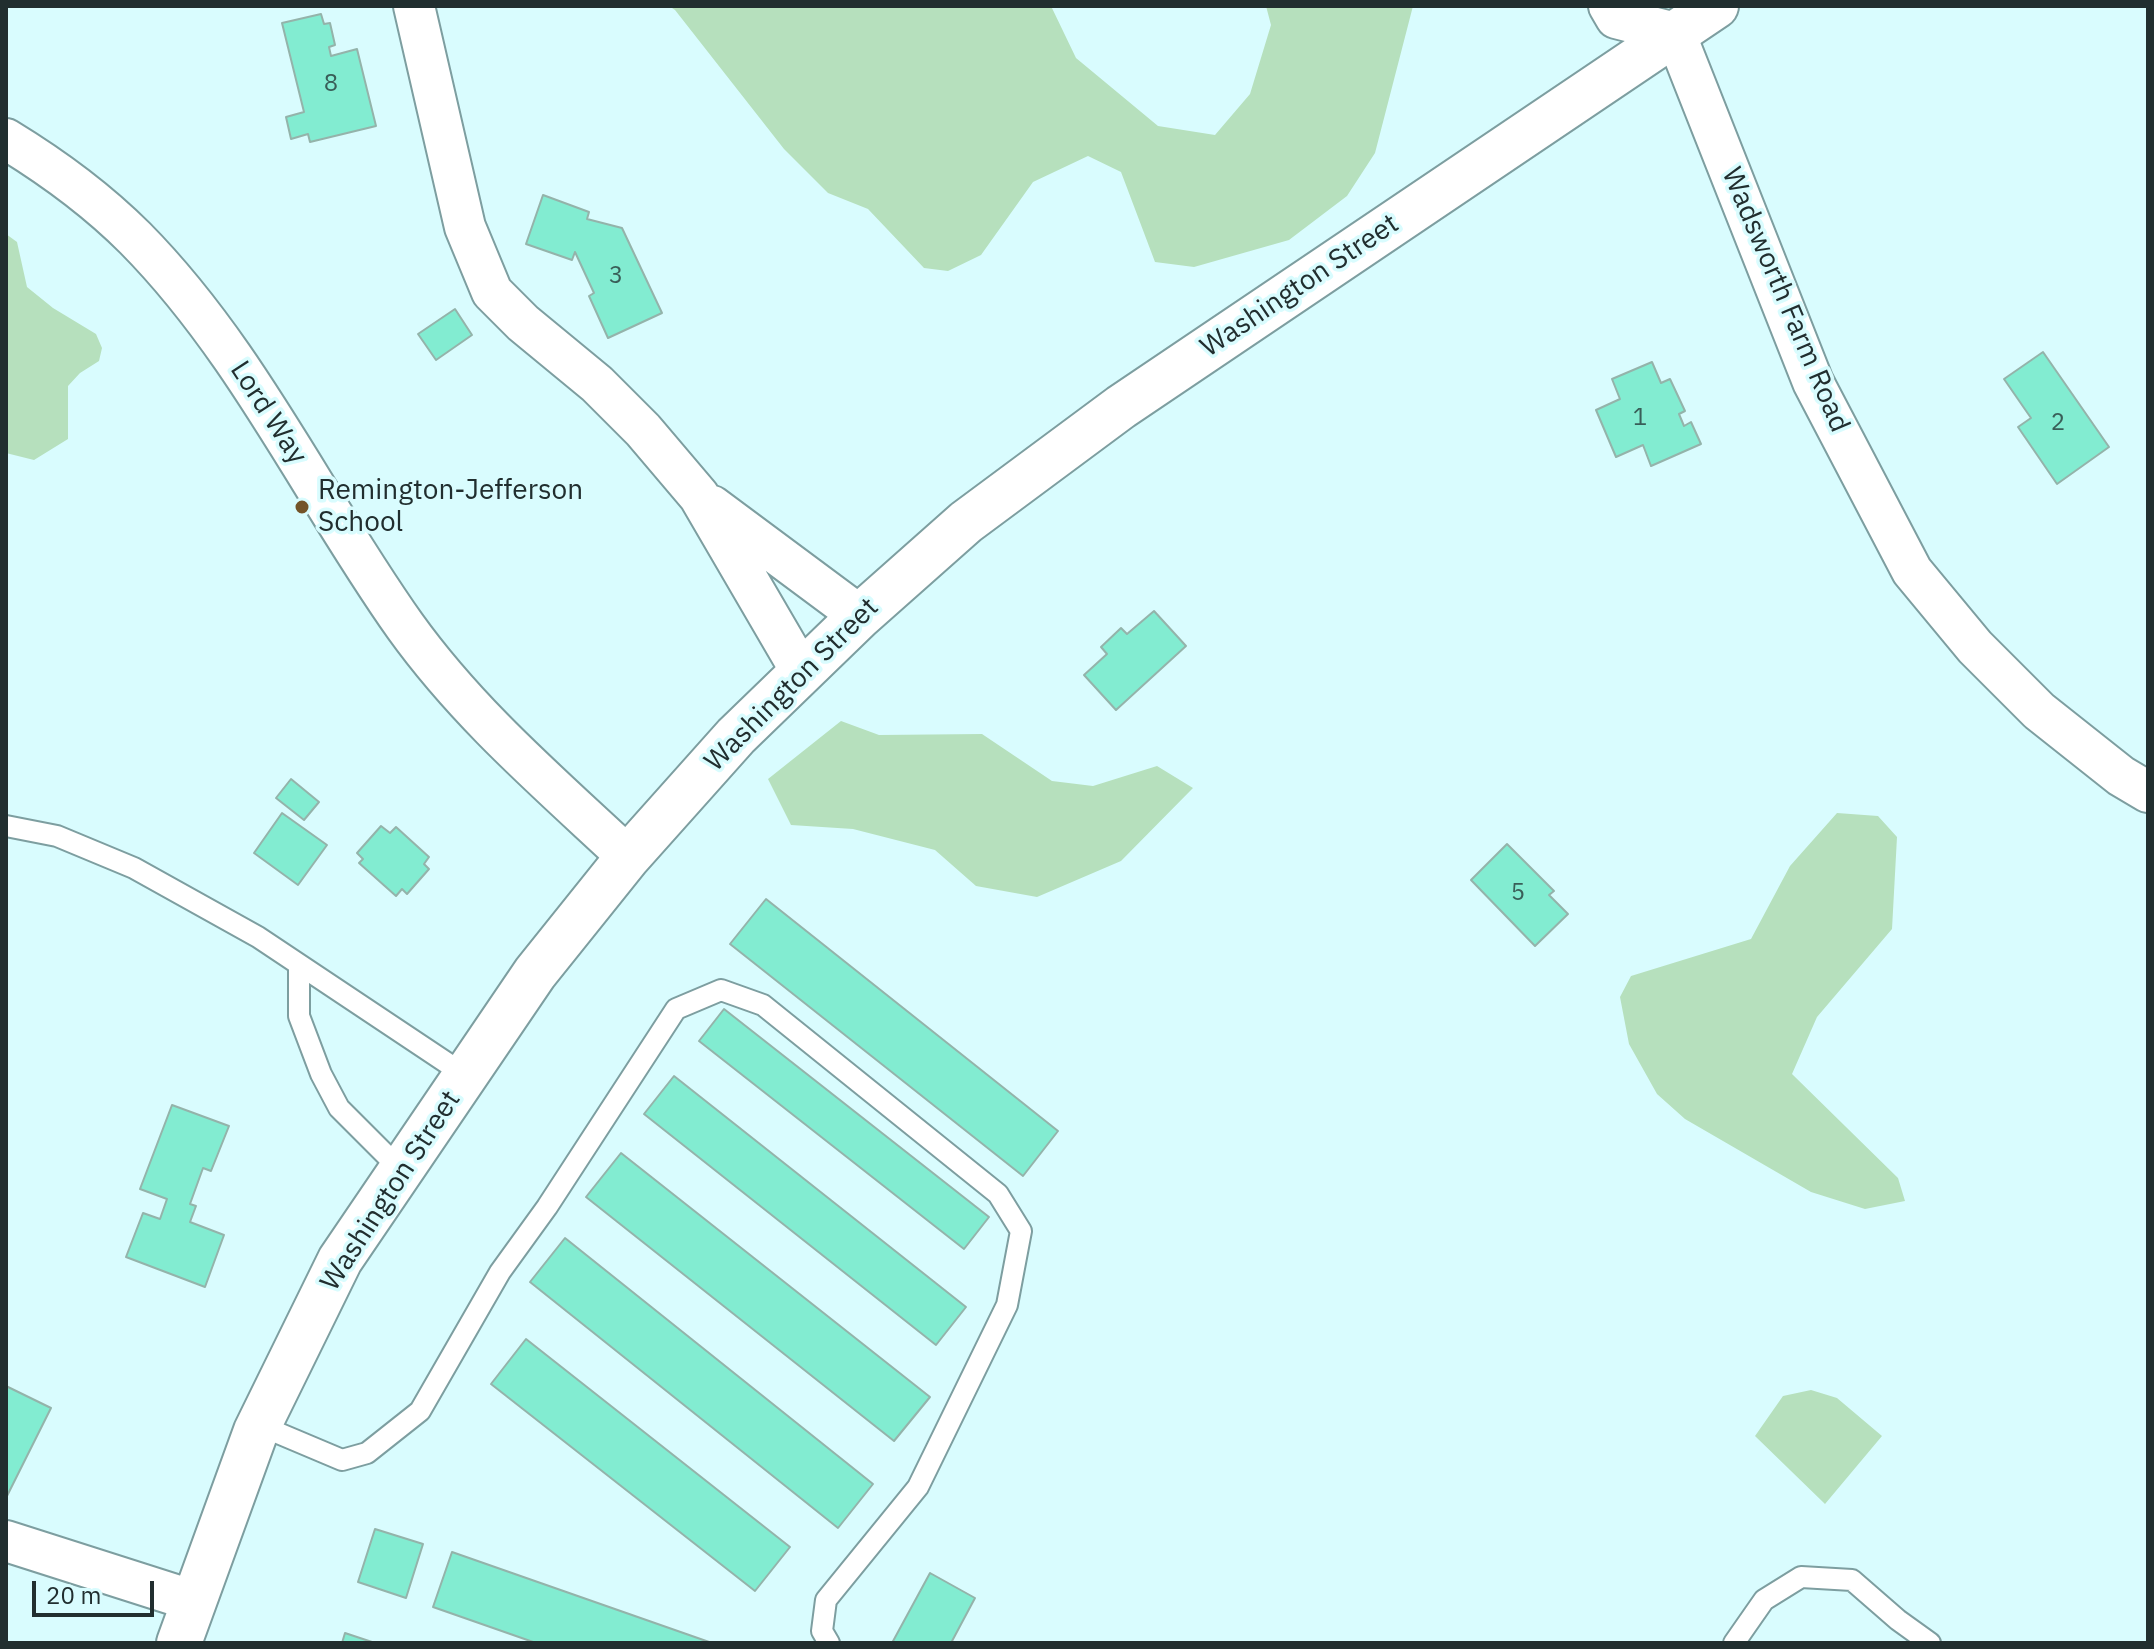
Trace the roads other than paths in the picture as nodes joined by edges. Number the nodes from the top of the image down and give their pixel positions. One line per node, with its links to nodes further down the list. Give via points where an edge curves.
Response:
1 (414, 6): 6 (street, via 458,203 492,292 597,384)
2 (1609, 6): 4 (street, via 1616,18)
3 (1716, 6): 4 (main road, Washington Street)
4 (1678, 20): 7 (main road, Washington Street, via 1121,407 966,522); 9 (street, Wadsworth Farm Road, via 1813,382 1912,571 1975,647 2039,711)
5 (6, 139): 11 (street, Lord Way, via 106,211 165,271 217,335 430,659 487,726)
6 (699, 496): 7 (street); 8 (street)
7 (860, 616): 8 (main road, Washington Street)
8 (801, 671): 11 (main road, Washington Street)
9 (2148, 792)
10 (6, 826): 12 (lane, via 57,836 134,868)
11 (628, 857): 13 (main road, Washington Street, via 535,973)
12 (299, 965): 13 (lane); 14 (lane, via 299,1016 321,1074 339,1108)
13 (465, 1075): 14 (main road, Washington Street)
14 (401, 1170): 15 (main road, Washington Street, via 340,1260)
15 (259, 1425): 17 (main road, Washington Street); 19 (lane, via 342,1460 367,1453 420,1411 500,1272 676,1009 721,990 763,1005 998,1194 1021,1231 1007,1305 918,1487 826,1600 822,1631)
16 (6, 1541): 17 (street)
17 (194, 1601): 18 (main road, Washington Street)
18 (179, 1643)
19 (829, 1643)
20 (1734, 1643): 21 (lane, via 1764,1600 1801,1577 1852,1580)
21 (1930, 1643)

